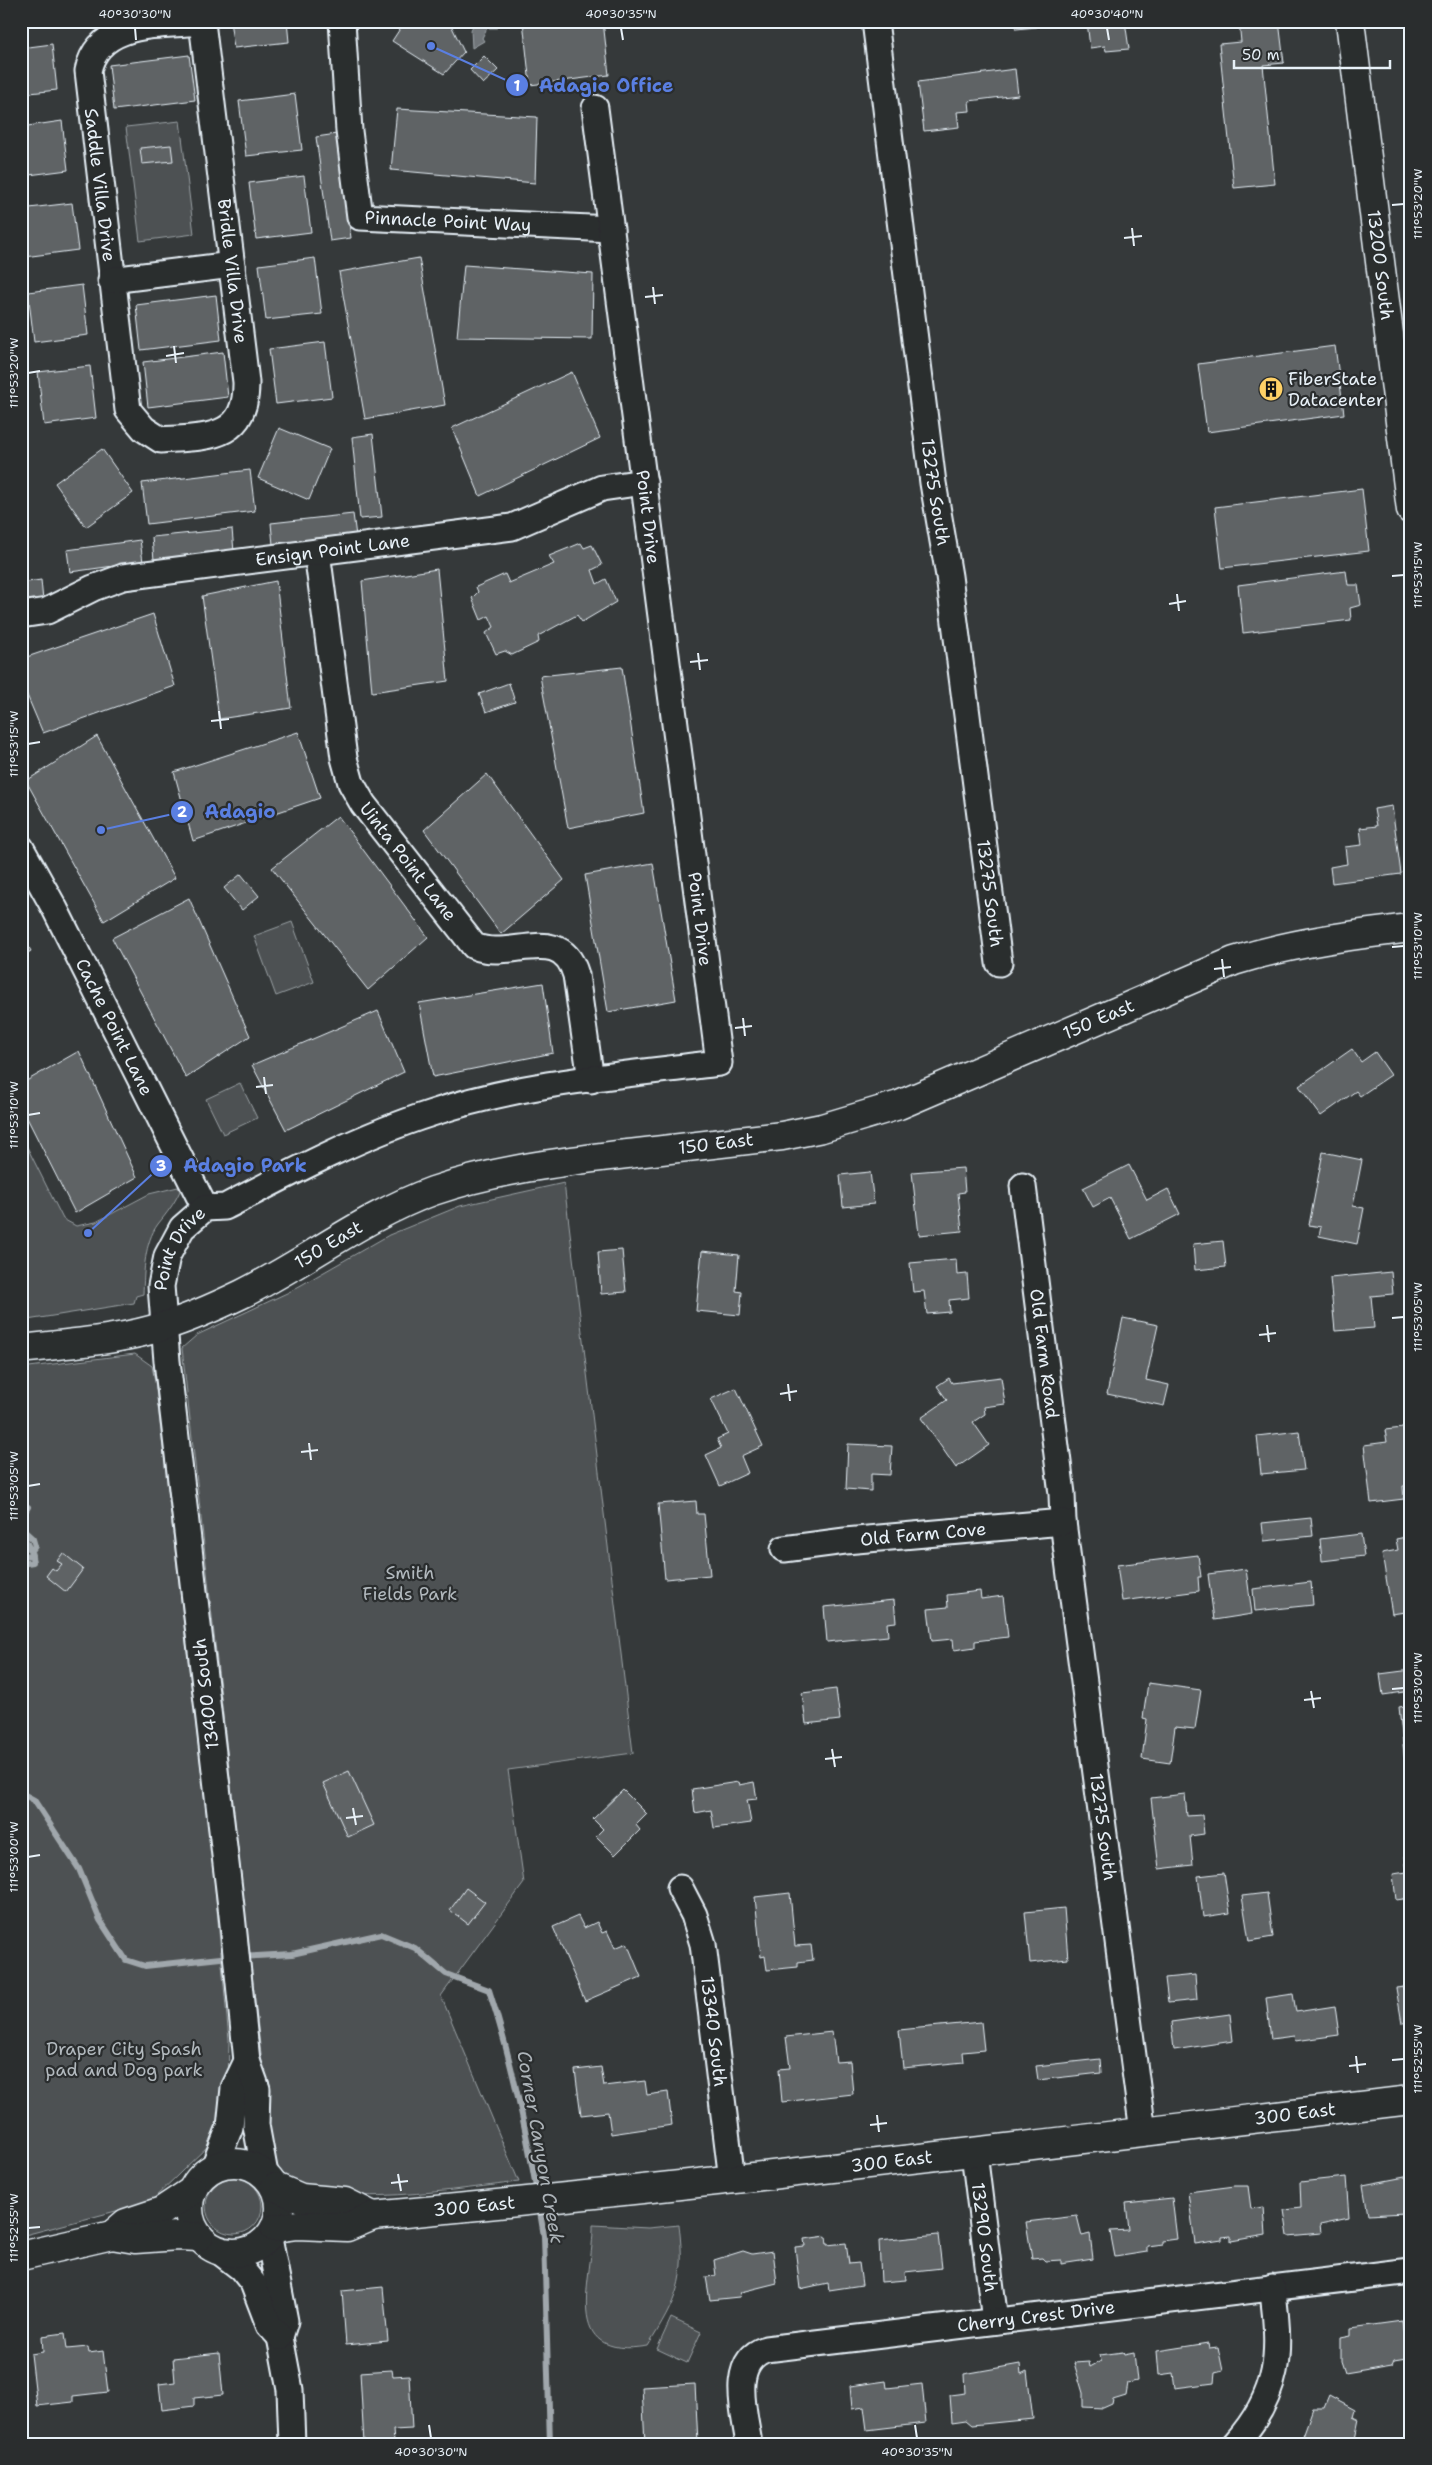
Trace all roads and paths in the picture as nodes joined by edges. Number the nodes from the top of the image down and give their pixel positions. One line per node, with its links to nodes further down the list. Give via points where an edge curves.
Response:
1 (342, 21): 6 (street, Pinnacle Point Way, via 349,131 360,217)
2 (875, 21): 16 (street, 13275 South, via 933,483 949,576)
3 (1350, 21): 11 (street, 13200 South)
4 (202, 22): 7 (street, Bridle Villa Drive); 8 (street, Saddle Villa Drive, via 120,32 102,43 90,58 88,85)
5 (595, 108): 6 (street, Point Drive)
6 (611, 229): 10 (street, Point Drive)
7 (232, 265): 8 (street); 9 (street, Bridle Villa Drive, via 246,382 247,397 242,414 231,427 213,435 161,440)
8 (112, 280): 9 (street, Saddle Villa Drive, via 128,410)
9 (144, 429)
10 (644, 482): 12 (street, Ensign Point Lane, via 602,488 512,527); 17 (street, Point Drive, via 719,1063)
11 (1411, 510)
12 (317, 552): 13 (street, Ensign Point Lane, via 124,577 93,588 48,611); 17 (street, Uinta Point Lane, via 344,758 351,783 363,804 474,946 495,951 548,946 557,948 569,959 576,975)
13 (21, 615)
14 (21, 848): 19 (street, Cache Point Lane, via 55,909)
15 (1411, 928): 20 (street, 150 East, via 1307,942 1234,961 899,1105 822,1128 782,1136 526,1167 432,1192 363,1224 278,1276)
16 (999, 963)
17 (590, 1080): 19 (street, Point Drive, via 482,1098 433,1112 375,1133 225,1207)
18 (1023, 1186): 22 (street, Old Farm Road)
19 (205, 1208): 20 (street, Point Drive, via 182,1228 167,1256 162,1286)
20 (163, 1327): 21 (street, 150 East); 25 (street, 13400 South)
21 (21, 1349)
22 (1063, 1522): 23 (street, Old Farm Cove); 27 (street, 13275 South)
23 (784, 1549)
24 (680, 1888): 30 (street, 13340 South, via 694,1915 703,1944)
25 (247, 2061): 29 (street, via 234,2088 230,2127); 31 (street, 13400 South, via 257,2089 256,2125)
26 (1411, 2100): 27 (street, 300 East)
27 (1143, 2132): 28 (street, 300 East)
28 (974, 2153): 30 (street, 300 East); 40 (street, 13290 South)
29 (214, 2167): 31 (street, via 240,2163 254,2167); 32 (street, via 197,2181)
30 (732, 2180): 33 (street, 300 East)
31 (270, 2181): 33 (street, via 302,2198 345,2202); 34 (street, via 280,2208)
32 (192, 2191): 35 (street, via 162,2211 126,2223); 36 (street, via 189,2215)
33 (373, 2216): 34 (street, 300 East, via 347,2227 298,2225)
34 (272, 2233): 36 (street, via 258,2247 246,2252 232,2254); 41 (street, via 286,2321)
35 (112, 2235): 36 (street, via 135,2239 178,2236); 37 (street)
36 (209, 2244): 41 (street, via 242,2268 253,2283 269,2325)
37 (21, 2256)
38 (1411, 2271): 39 (street, Cherry Crest Drive)
39 (1272, 2288): 40 (street, Cherry Crest Drive); 44 (street, via 1278,2335 1276,2369 1256,2417)
40 (995, 2321): 43 (street, Cherry Crest Drive, via 760,2351 746,2365 742,2380)
41 (280, 2337): 42 (street, via 290,2390)
42 (292, 2444)
43 (749, 2444)
44 (1234, 2444)

